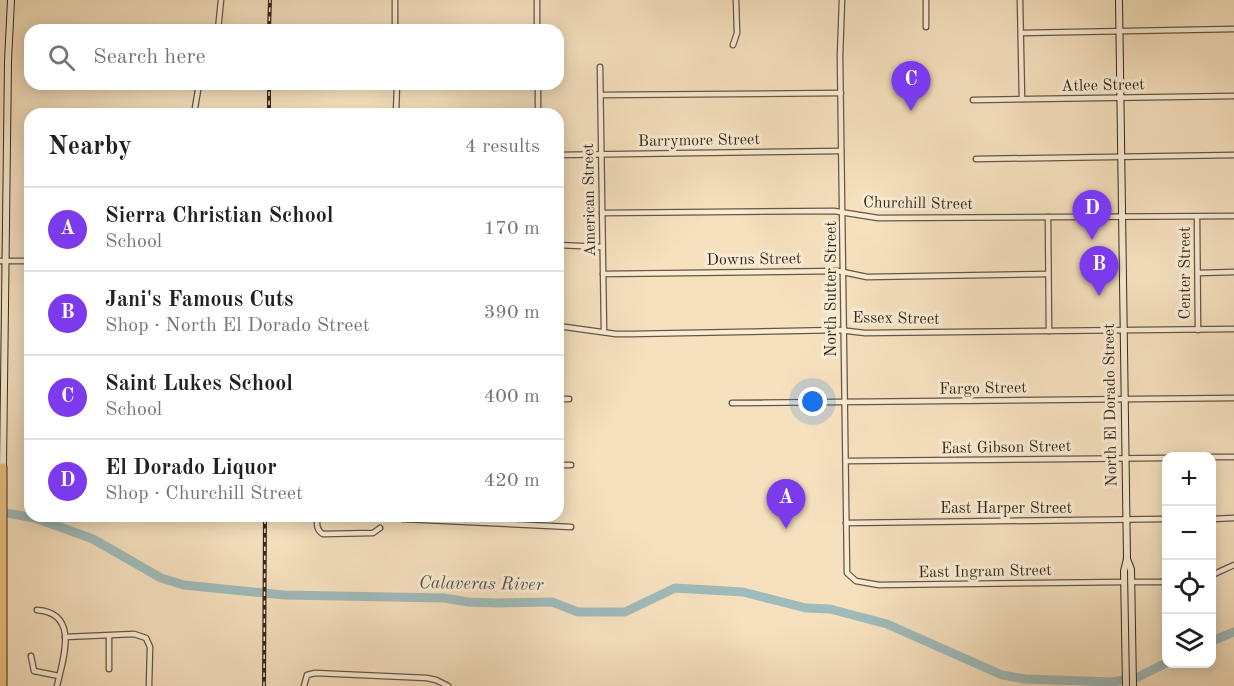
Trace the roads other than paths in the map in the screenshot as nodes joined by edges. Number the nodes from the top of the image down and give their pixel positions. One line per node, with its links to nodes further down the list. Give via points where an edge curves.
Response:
1 (11, 0): 19 (main road)
2 (221, 0): 10 (street)
3 (395, 0): 11 (street)
4 (537, 0): 12 (street)
5 (736, 0): 17 (street, via 737,33)
6 (842, 0): 24 (street, North Sutter Street)
7 (926, 0): 13 (street)
8 (1020, 0): 16 (street)
9 (1119, 0): 15 (main road, North El Dorado Street)
10 (219, 24)
11 (395, 24)
12 (537, 24)
13 (926, 27)
14 (1234, 29): 15 (street)
15 (1119, 31): 16 (street); 27 (main road, North El Dorado Street)
16 (1021, 33): 28 (street)
17 (733, 45)
18 (0, 61): 19 (street)
19 (8, 61): 47 (main road)
20 (600, 67): 25 (street, American Street)
21 (198, 90): 30 (street)
22 (397, 90): 31 (street)
23 (538, 90): 32 (street)
24 (841, 93): 25 (street); 33 (street, North Sutter Street)
25 (601, 95): 34 (street, American Street)
26 (1234, 96): 27 (street, Atlee Street)
27 (1120, 98): 28 (street, Atlee Street); 37 (main road, North El Dorado Street)
28 (1022, 99): 29 (street, Atlee Street)
29 (973, 100)
30 (195, 108)
31 (396, 108)
32 (538, 108)
33 (841, 151): 34 (street, Barrymore Street); 39 (street, North Sutter Street)
34 (601, 154): 35 (street, Barrymore Street); 40 (street, American Street)
35 (564, 155)
36 (1234, 155): 37 (street)
37 (1121, 157): 38 (street); 43 (main road, North El Dorado Street)
38 (976, 159)
39 (843, 212): 40 (street, Churchill Street); 42 (street, Churchill Street, via 878,218); 50 (street, North Sutter Street)
40 (602, 213): 46 (street, American Street)
41 (1234, 216): 44 (street, Churchill Street)
42 (1047, 217): 43 (street, Churchill Street); 53 (street)
43 (1122, 217): 44 (street, Churchill Street); 59 (main road, North El Dorado Street)
44 (1197, 217): 51 (street, Center Street)
45 (564, 245): 46 (street)
46 (602, 247): 52 (street, American Street)
47 (3, 261): 48 (street); 61 (main road)
48 (24, 261)
49 (1234, 272): 51 (street)
50 (844, 273): 52 (street, Downs Street); 53 (street, Downs Street, via 867,277); 56 (street, North Sutter Street)
51 (1199, 273): 57 (street, Center Street)
52 (603, 274): 60 (street, American Street)
53 (1048, 274): 58 (street)
54 (564, 327): 60 (street, Essex Street)
55 (1234, 329): 57 (street, Essex Street)
56 (844, 330): 58 (street, Essex Street); 60 (street, Essex Street); 68 (street, North Sutter Street)
57 (1198, 330): 59 (street, Essex Street)
58 (1049, 331): 59 (street, Essex Street)
59 (1124, 331): 66 (main road, North El Dorado Street)
60 (604, 332)
61 (2, 372): 71 (main road)
62 (0, 395): 67 (main road)
63 (1234, 398): 66 (street, Fargo Street)
64 (564, 399): 65 (street)
65 (569, 399)
66 (1124, 399): 68 (street, Fargo Street); 74 (main road, North El Dorado Street)
67 (0, 400)
68 (844, 401): 69 (street, Fargo Street); 76 (street, North Sutter Street)
69 (732, 403)
70 (0, 408): 71 (main road)
71 (4, 419): 79 (main road)
72 (1216, 457): 73 (street)
73 (1234, 457)
74 (1125, 458): 75 (street, East Gibson Street); 76 (street, East Gibson Street); 83 (main road, North El Dorado Street)
75 (1162, 458)
76 (846, 461): 86 (street, North Sutter Street)
77 (564, 465): 78 (street)
78 (570, 465)
79 (3, 467): 100 (main road)
80 (1234, 518): 82 (street)
81 (1162, 519): 83 (street, East Harper Street)
82 (1216, 519)
83 (1126, 520): 86 (street, East Harper Street); 92 (main road, North El Dorado Street, via 1124,571)
84 (317, 522): 88 (street, via 323,534 373,533)
85 (509, 522): 87 (street)
86 (846, 523): 91 (street, North Sutter Street)
87 (571, 526)
88 (380, 528)
89 (1234, 565): 90 (street)
90 (1216, 573)
91 (849, 576): 92 (street, East Ingram Street, via 879,585)
92 (1128, 582): 93 (street, East Ingram Street); 105 (main road, North El Dorado Street); 106 (main road, North El Dorado Street)
93 (1162, 582)
94 (37, 610): 96 (street, via 61,620)
95 (109, 636): 96 (street); 98 (street); 102 (street, via 134,634 146,638 150,647)
96 (65, 638): 99 (street)
97 (31, 656): 99 (street, via 34,671)
98 (109, 669)
99 (59, 676): 101 (street)
100 (3, 686)
101 (57, 686)
102 (149, 686)
103 (304, 686): 104 (street, via 306,675 327,673 427,678)
104 (444, 686)
105 (1125, 686)
106 (1133, 686)

